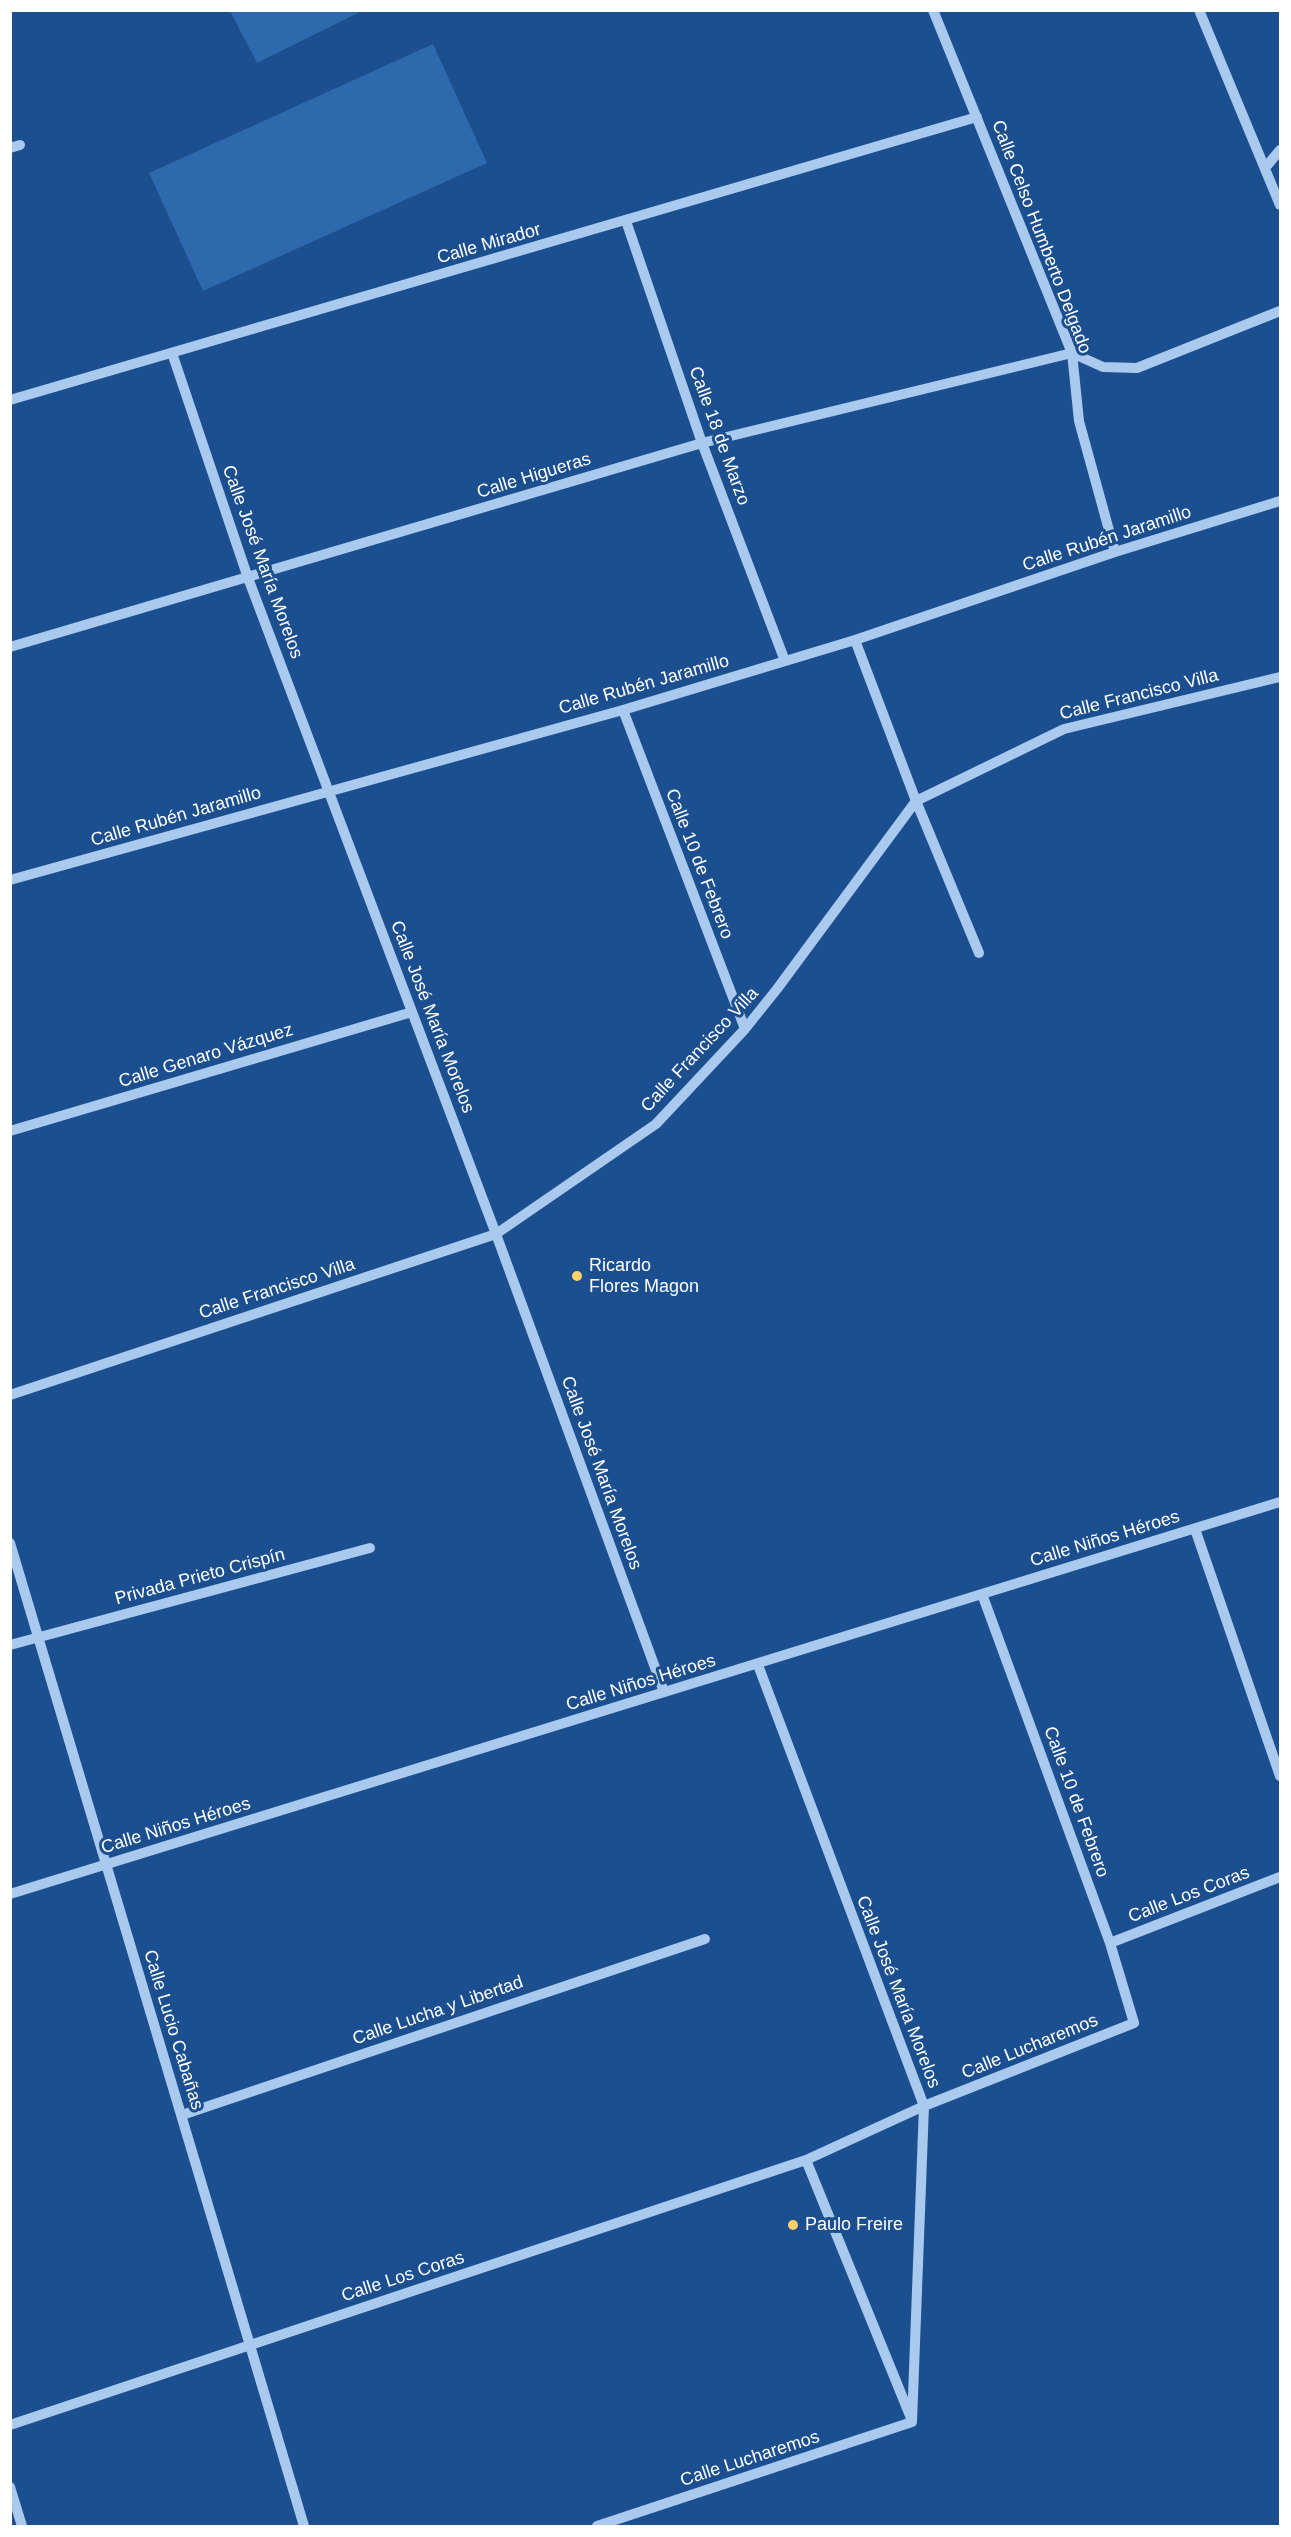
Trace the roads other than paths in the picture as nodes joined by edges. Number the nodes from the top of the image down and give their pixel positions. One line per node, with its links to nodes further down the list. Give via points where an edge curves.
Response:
1 (933, 10): 3 (street, Calle Celso Humberto Delgado)
2 (1199, 10): 5 (street)
3 (977, 117): 7 (street, Calle Mirador); 10 (street, Calle Celso Humberto Delgado)
4 (1281, 150): 5 (street)
5 (1265, 168): 6 (street)
6 (1281, 206)
7 (626, 221): 9 (street, Calle Mirador); 12 (street, Calle 18 de Marzo)
8 (1281, 311): 10 (street, via 1137,368 1103,367)
9 (172, 353): 11 (street, Calle Mirador); 15 (street, Calle José María Morelos)
10 (1072, 353): 12 (street, Calle Higueras); 14 (street, Calle Celso Humberto Delgado, via 1079,421)
11 (10, 400)
12 (702, 443): 15 (street, Calle Higueras); 18 (street, Calle 18 de Marzo)
13 (1281, 501): 14 (street, Calle Rubén Jaramillo)
14 (1115, 552): 16 (street, Calle Rubén Jaramillo)
15 (248, 578): 17 (street, Calle Higueras); 21 (street, Calle José María Morelos)
16 (855, 640): 18 (street, Calle Rubén Jaramillo); 22 (street)
17 (10, 647)
18 (785, 661): 20 (street, Calle Rubén Jaramillo)
19 (1281, 676): 22 (street, Calle Francisco Villa, via 1064,729)
20 (623, 710): 21 (street, Calle Rubén Jaramillo); 26 (street, Calle 10 de Febrero)
21 (330, 791): 23 (street, Calle Rubén Jaramillo); 25 (street, Calle José María Morelos)
22 (916, 801): 24 (street); 26 (street, Calle Francisco Villa)
23 (10, 880)
24 (979, 953)
25 (411, 1012): 27 (street, Calle Genaro Vázquez); 28 (street, Calle José María Morelos)
26 (745, 1029): 28 (street, Calle Francisco Villa, via 656,1124)
27 (10, 1131)
28 (496, 1234): 29 (street, Calle Francisco Villa); 38 (street, Calle José María Morelos)
29 (10, 1395)
30 (1281, 1502): 31 (street, Calle Niños Héroes)
31 (1195, 1529): 34 (street, Calle Niños Héroes); 39 (street)
32 (10, 1543): 35 (street, Calle Lucio Cabañas)
33 (370, 1548): 35 (street, Privada Prieto Crispín)
34 (982, 1594): 37 (street, Calle Niños Héroes); 44 (street, Calle 10 de Febrero)
35 (39, 1637): 36 (street, Privada Prieto Crispín); 40 (street, Calle Lucio Cabañas)
36 (10, 1645)
37 (758, 1665): 38 (street, Calle Niños Héroes); 46 (street, Calle José María Morelos)
38 (664, 1692): 40 (street, Calle Niños Héroes)
39 (1281, 1776)
40 (106, 1865): 42 (street, Calle Niños Héroes); 47 (street, Calle Lucio Cabañas)
41 (1281, 1877): 44 (street, Calle Los Coras)
42 (10, 1894)
43 (705, 1939): 47 (street, Calle Lucha y Libertad)
44 (1110, 1943): 45 (street, Calle 10 de Febrero)
45 (1134, 2023): 46 (street, Calle Lucharemos)
46 (924, 2106): 48 (street, Calle Lucharemos); 50 (street, Calle José María Morelos)
47 (182, 2115): 49 (street, Calle Lucio Cabañas)
48 (806, 2160): 49 (street, Calle Los Coras); 50 (street)
49 (250, 2345): 51 (street, Calle Los Coras); 54 (street, Calle Lucio Cabañas)
50 (912, 2422): 55 (street, Calle Lucharemos)
51 (10, 2425)
52 (10, 2487): 53 (street)
53 (22, 2526)
54 (304, 2526)
55 (597, 2526)

